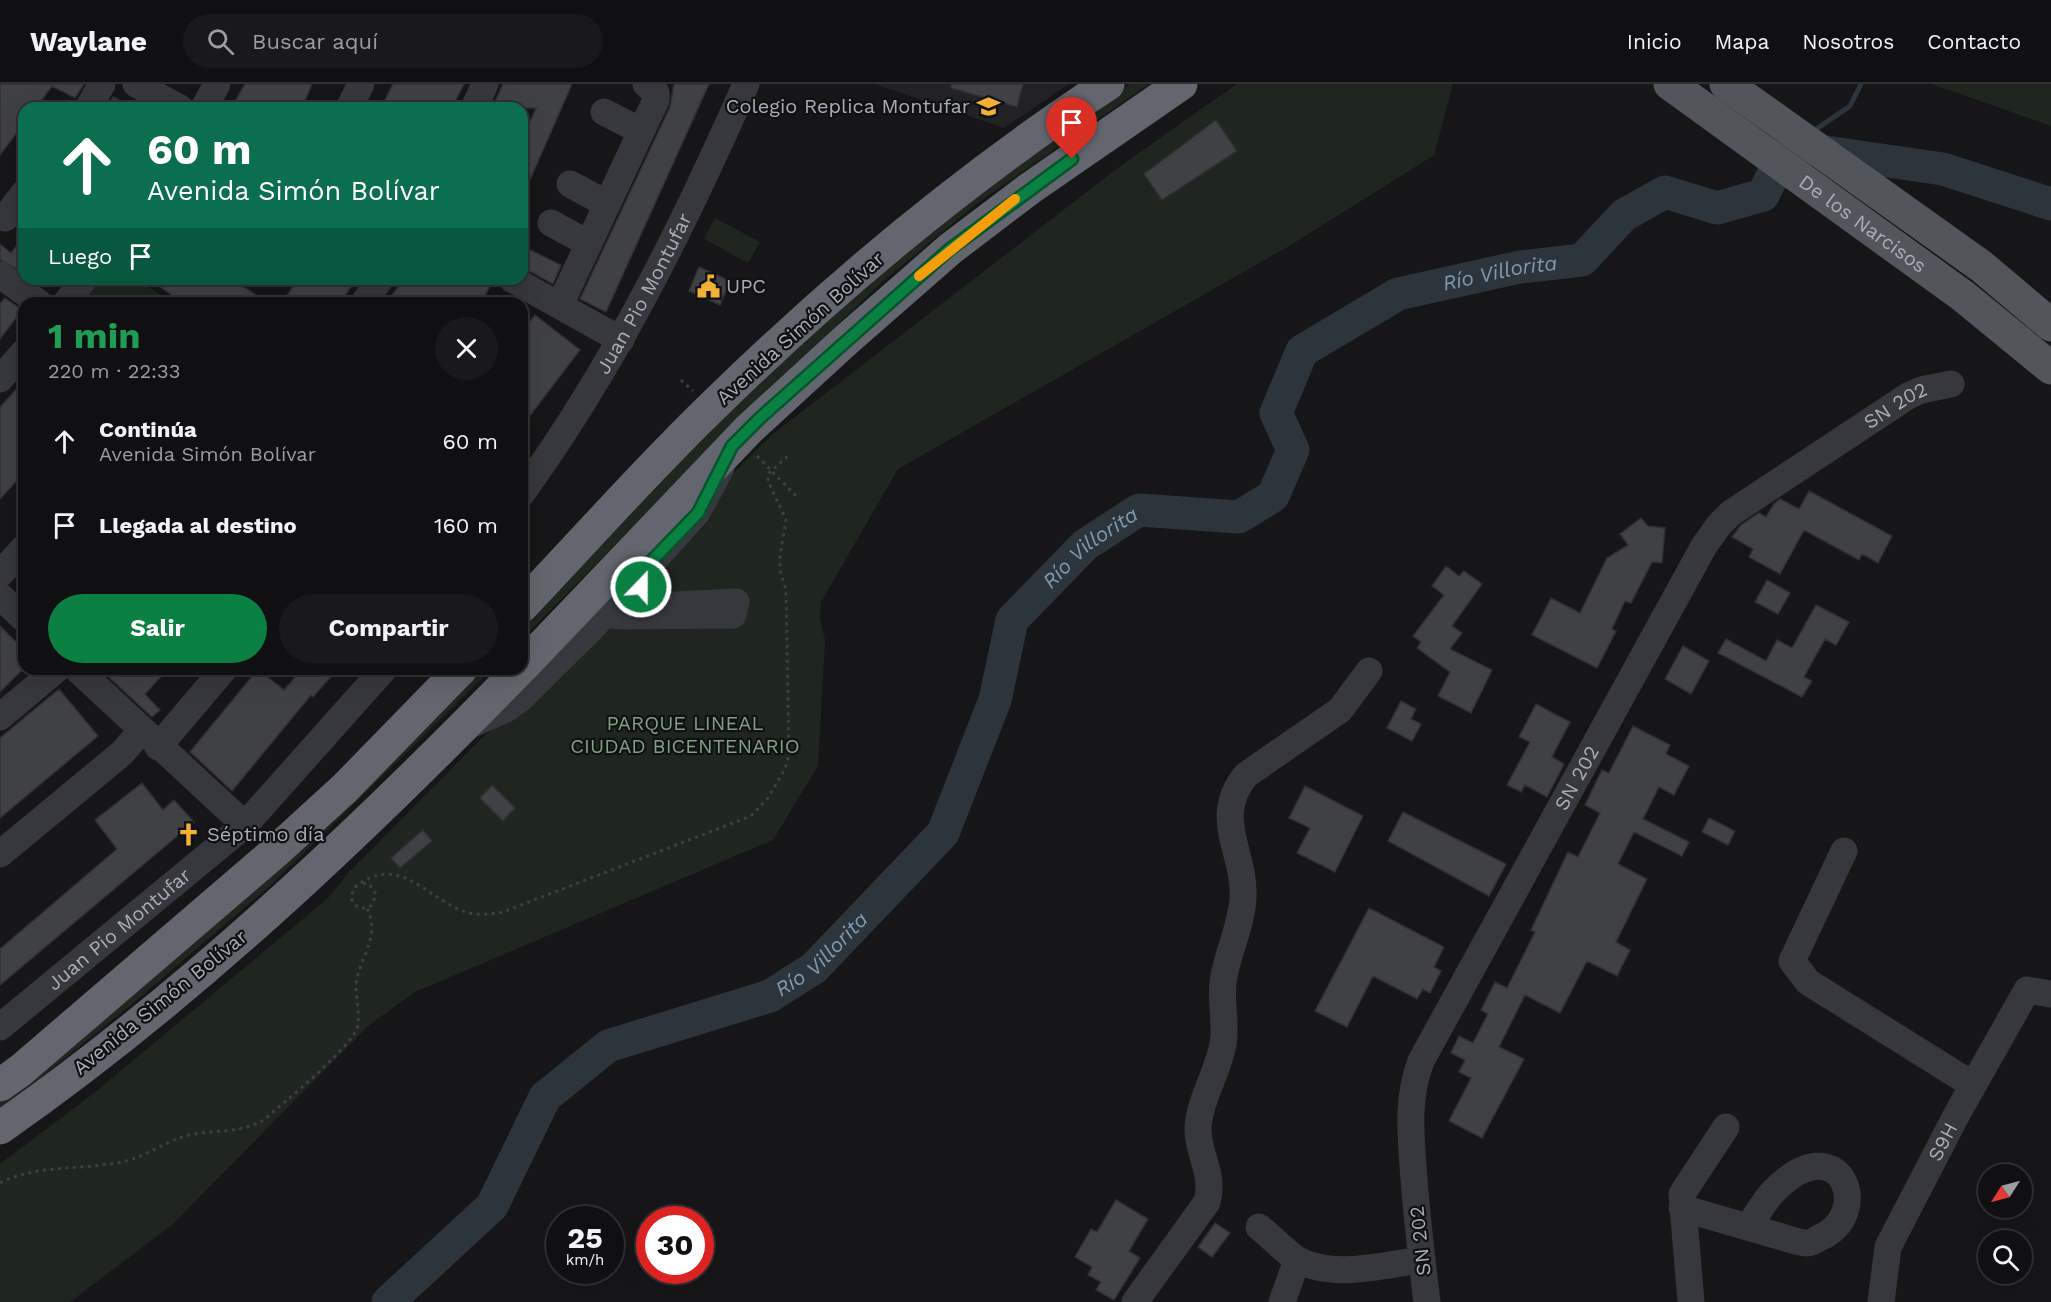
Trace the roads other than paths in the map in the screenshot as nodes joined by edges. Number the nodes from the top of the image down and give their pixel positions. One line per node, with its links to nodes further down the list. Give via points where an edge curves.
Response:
1 (102, 84): 12 (street)
2 (136, 84): 13 (street)
3 (218, 84): 14 (street)
4 (361, 84): 15 (street)
5 (485, 84): 16 (street)
6 (646, 84): 18 (street, via 657,97)
7 (746, 84): 30 (street, Juan Pio Montufar, via 700,187)
8 (1108, 84): 41 (highway, Avenida Simón Bolívar, via 1030,136 937,207 821,307 716,402)
9 (1181, 84): 35 (highway, Avenida Simón Bolívar, via 950,249)
10 (1670, 84): 32 (main road, De los Narcisos, via 1963,296)
11 (1726, 84): 29 (main road, De los Narcisos, via 1982,266)
12 (92, 102)
13 (169, 102)
14 (208, 102)
15 (352, 102)
16 (477, 102)
17 (604, 112): 18 (street)
18 (641, 131): 21 (street)
19 (570, 184): 21 (street)
20 (18, 201): 22 (street)
21 (608, 204): 24 (street)
22 (5, 218)
23 (551, 222): 24 (street)
24 (589, 243): 28 (street)
25 (0, 275): 27 (street)
26 (514, 289): 28 (street)
27 (31, 297)
28 (560, 304): 30 (street)
29 (2051, 325)
30 (621, 340): 36 (street, Juan Pio Montufar)
31 (18, 359): 33 (street)
32 (2051, 368)
33 (0, 379)
34 (1951, 384): 68 (street, SN 202, via 1921,390 1888,408 1731,513 1704,546 1421,1061 1412,1088 1410,1123)
35 (732, 446): 38 (street, via 698,513); 44 (highway, Avenida Simón Bolívar)
36 (528, 485)
37 (18, 554): 39 (street)
38 (640, 573): 43 (street); 43 (street, via 645,596 654,606 736,602 733,615)
39 (0, 574)
40 (0, 596): 42 (street)
41 (528, 600)
42 (18, 613)
43 (604, 614): 53 (street, via 521,698)
44 (528, 661)
45 (1369, 671): 69 (street, via 1340,710 1246,776 1234,790 1229,819 1243,894 1241,916 1220,1000 1223,1043 1198,1124 1210,1189 1207,1202)
46 (50, 675): 52 (street)
47 (83, 675): 54 (street)
48 (218, 675): 54 (street)
49 (379, 675): 55 (street, Juan Pio Montufar)
50 (455, 675): 60 (highway, Avenida Simón Bolívar, via 345,788 284,844)
51 (514, 675): 53 (highway, Avenida Simón Bolívar)
52 (0, 717)
53 (462, 729): 63 (highway, Avenida Simón Bolívar, via 390,801 207,969)
54 (150, 739): 55 (street); 57 (street, via 122,753)
55 (244, 825): 59 (street, Juan Pio Montufar)
56 (1844, 851): 61 (street, via 1792,961 1808,981)
57 (0, 854)
58 (2039, 992): 61 (street, S9H)
59 (0, 1027)
60 (0, 1085)
61 (1973, 1085): 73 (street, S9H, via 1888,1247)
62 (1726, 1126): 64 (street, via 1682,1194)
63 (0, 1128)
64 (1682, 1208): 66 (street); 72 (street)
65 (1259, 1227): 67 (street)
66 (1748, 1227)
67 (1297, 1260): 68 (street, via 1346,1270); 70 (street)
68 (1422, 1260): 71 (street, SN 202)
69 (1135, 1302)
70 (1282, 1302)
71 (1427, 1302)
72 (1690, 1302)
73 (1881, 1302)

